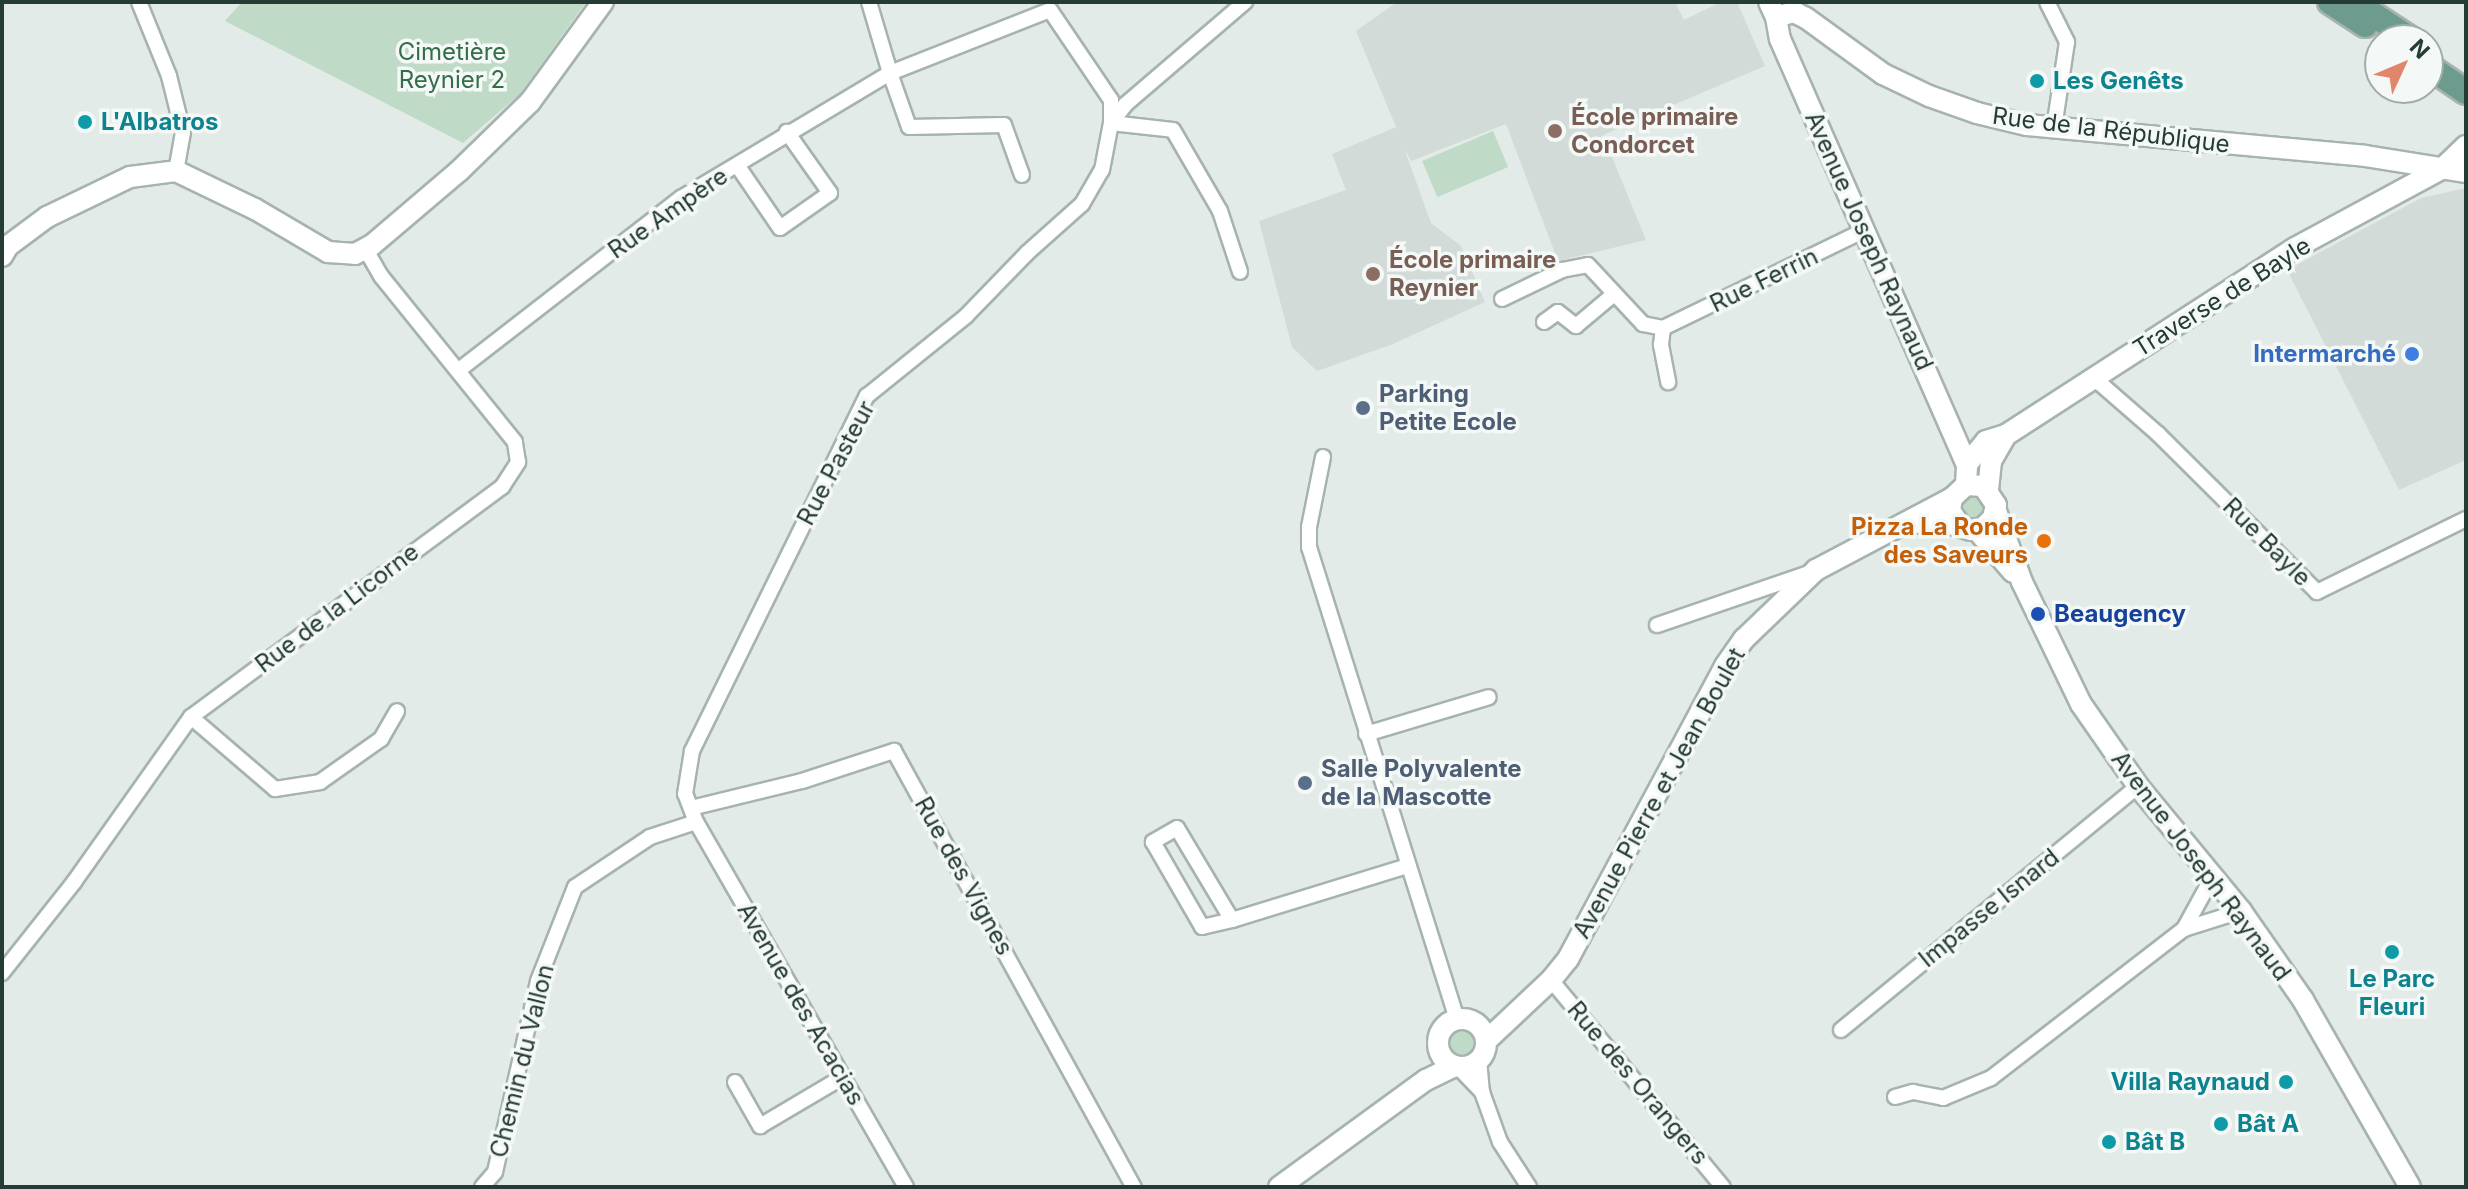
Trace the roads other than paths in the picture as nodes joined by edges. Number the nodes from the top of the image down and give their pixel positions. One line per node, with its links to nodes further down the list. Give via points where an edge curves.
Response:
1 (139, 2): 23 (street, via 169,76 183,132)
2 (603, 2): 28 (main road, via 530,102 459,171)
3 (869, 2): 13 (street)
4 (1245, 2): 17 (street, via 1126,104)
5 (2047, 2): 18 (street, via 2067,42)
6 (2330, 2): 11 (main road)
7 (2354, 2): 10 (main road)
8 (1049, 6): 13 (street, Rue Ampère); 17 (street, via 1111,100)
9 (1772, 10): 18 (main road, Rue de la République, via 1806,18 1883,74 1929,96 1977,113); 26 (main road, Avenue Joseph Raynaud)
10 (2388, 24)
11 (2364, 25)
12 (2444, 60): 14 (main road)
13 (890, 73): 19 (street, Rue Ampère); 25 (street, via 909,127 1004,125)
14 (2466, 74)
15 (2444, 77): 16 (main road)
16 (2466, 92)
17 (1111, 123): 29 (street, via 1173,130 1220,211); 54 (street, Rue Pasteur, via 1102,170 1082,204 966,316 867,396 692,751 685,794)
18 (2054, 128): 22 (main road, Rue de la République)
19 (787, 132): 21 (street, Rue Ampère); 21 (street, via 830,193 780,228)
20 (2466, 146): 22 (main road, Traverse de Bayle)
21 (737, 165): 34 (street, Rue Ampère, via 681,198)
22 (2443, 168): 24 (main road); 35 (main road, Traverse de Bayle, via 2295,248)
23 (176, 171): 27 (main road, via 130,177 47,217); 28 (main road, via 328,252 344,256)
24 (2466, 172)
25 (1022, 175)
26 (1865, 230): 33 (street, Rue Ferrin); 39 (main road, Avenue Joseph Raynaud)
27 (4, 248)
28 (365, 248): 34 (street, Rue de la Licorne, via 381,276)
29 (1240, 272)
30 (1613, 295): 31 (street, via 1588,265 1562,270); 32 (street, via 1576,326 1558,312); 33 (street, via 1643,324)
31 (1502, 299)
32 (1544, 322)
33 (1663, 328): 36 (street)
34 (459, 370): 51 (street, Rue de la Licorne, via 515,442 518,462 502,487)
35 (2095, 379): 37 (main road, Traverse de Bayle); 43 (street, Rue Bayle, via 2317,592)
36 (1668, 382)
37 (2006, 435): 39 (main road, Traverse de Bayle, via 1986,441); 40 (main road, via 1991,461)
38 (1323, 457): 52 (street, via 1309,547)
39 (1967, 464): 41 (main road)
40 (1988, 490): 41 (main road, via 1978,485); 42 (main road)
41 (1959, 492): 44 (main road, Avenue Pierre et Jean Boulet); 45 (main road, via 1950,511)
42 (1996, 511): 45 (main road, via 1989,523); 47 (main road, Avenue Joseph Raynaud)
43 (2466, 519)
44 (1903, 524): 45 (main road, Avenue Pierre et Jean Boulet, via 1943,522); 46 (main road, Avenue Pierre et Jean Boulet)
45 (1969, 528): 47 (main road, Avenue Joseph Raynaud)
46 (1816, 570): 48 (street); 61 (main road, Avenue Pierre et Jean Boulet, via 1760,621 1725,666 1601,901)
47 (2022, 582): 53 (main road, Avenue Joseph Raynaud, via 2081,704)
48 (1657, 625)
49 (1489, 697): 52 (street)
50 (397, 711): 51 (street, via 381,739 320,782 275,789)
51 (191, 717): 60 (street, Rue de la Licorne)
52 (1366, 734): 55 (street)
53 (2138, 786): 56 (main road, Avenue Joseph Raynaud); 64 (street, Impasse Isnard)
54 (694, 815): 68 (street, Avenue des Acacias); 73 (street, Chemin du Vallon, via 575,887 538,981 495,1172); 75 (street, Rue des Vignes, via 894,751)
55 (1408, 866): 58 (street); 62 (street)
56 (2213, 876): 57 (main road, Avenue Joseph Raynaud); 59 (street)
57 (2241, 911): 59 (street); 79 (main road, Avenue Joseph Raynaud, via 2321,1029)
58 (1232, 920): 58 (street, via 1177,828 1153,842 1202,927)
59 (2184, 929): 72 (street, via 1991,1078 1943,1098 1913,1092)
60 (2, 973)
61 (1551, 980): 63 (main road, Avenue Pierre et Jean Boulet); 78 (street, Rue des Orangers)
62 (1466, 1021): 63 (main road); 65 (main road, via 1443,1029); 66 (main road)
63 (1506, 1021): 66 (main road, Avenue Pierre et Jean Boulet)
64 (1841, 1030)
65 (1439, 1050): 67 (main road); 69 (main road)
66 (1482, 1050): 67 (main road); 71 (street)
67 (1457, 1066): 69 (main road); 71 (street)
68 (843, 1077): 70 (street, via 760,1126); 74 (street, Avenue des Acacias)
69 (1426, 1080): 76 (main road)
70 (735, 1082)
71 (1482, 1092): 77 (street, via 1500,1142)
72 (1895, 1097)
73 (482, 1187)
74 (906, 1187)
75 (1134, 1187)
76 (1279, 1187)
77 (1529, 1187)
78 (1723, 1187)
79 (2410, 1187)

